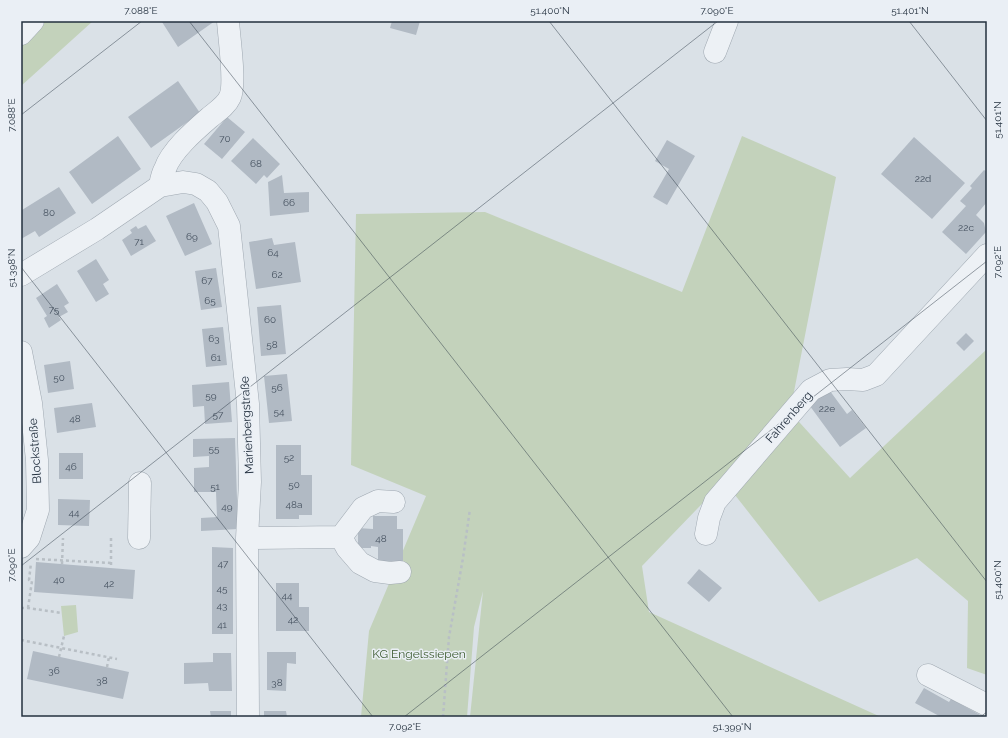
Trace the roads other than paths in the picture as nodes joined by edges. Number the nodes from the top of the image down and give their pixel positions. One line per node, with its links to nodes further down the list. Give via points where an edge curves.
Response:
1 (33, 21): 4 (street)
2 (228, 21): 6 (street, via 231,96 228,102 179,147 165,167)
3 (727, 21): 5 (street)
4 (21, 34)
5 (715, 52)
6 (160, 186): 8 (street, Marienbergstraße, via 97,229); 15 (street, Marienbergstraße, via 183,182 196,184 208,191 217,202 230,226 248,404 250,482)
7 (987, 255): 12 (street, Fahrenberg, via 876,376 864,380 830,380 811,390 715,502)
8 (21, 275)
9 (21, 352): 16 (street, Blockstraße, via 31,403 37,460 38,503 29,538)
10 (140, 483): 14 (street)
11 (394, 502): 13 (street, via 378,501 363,508)
12 (706, 534)
13 (341, 536): 15 (street); 17 (street, via 360,563 375,570)
14 (139, 538)
15 (247, 538): 20 (street, Marienbergstraße)
16 (21, 547)
17 (400, 572)
18 (928, 675): 19 (street)
19 (987, 705)
20 (248, 717)

